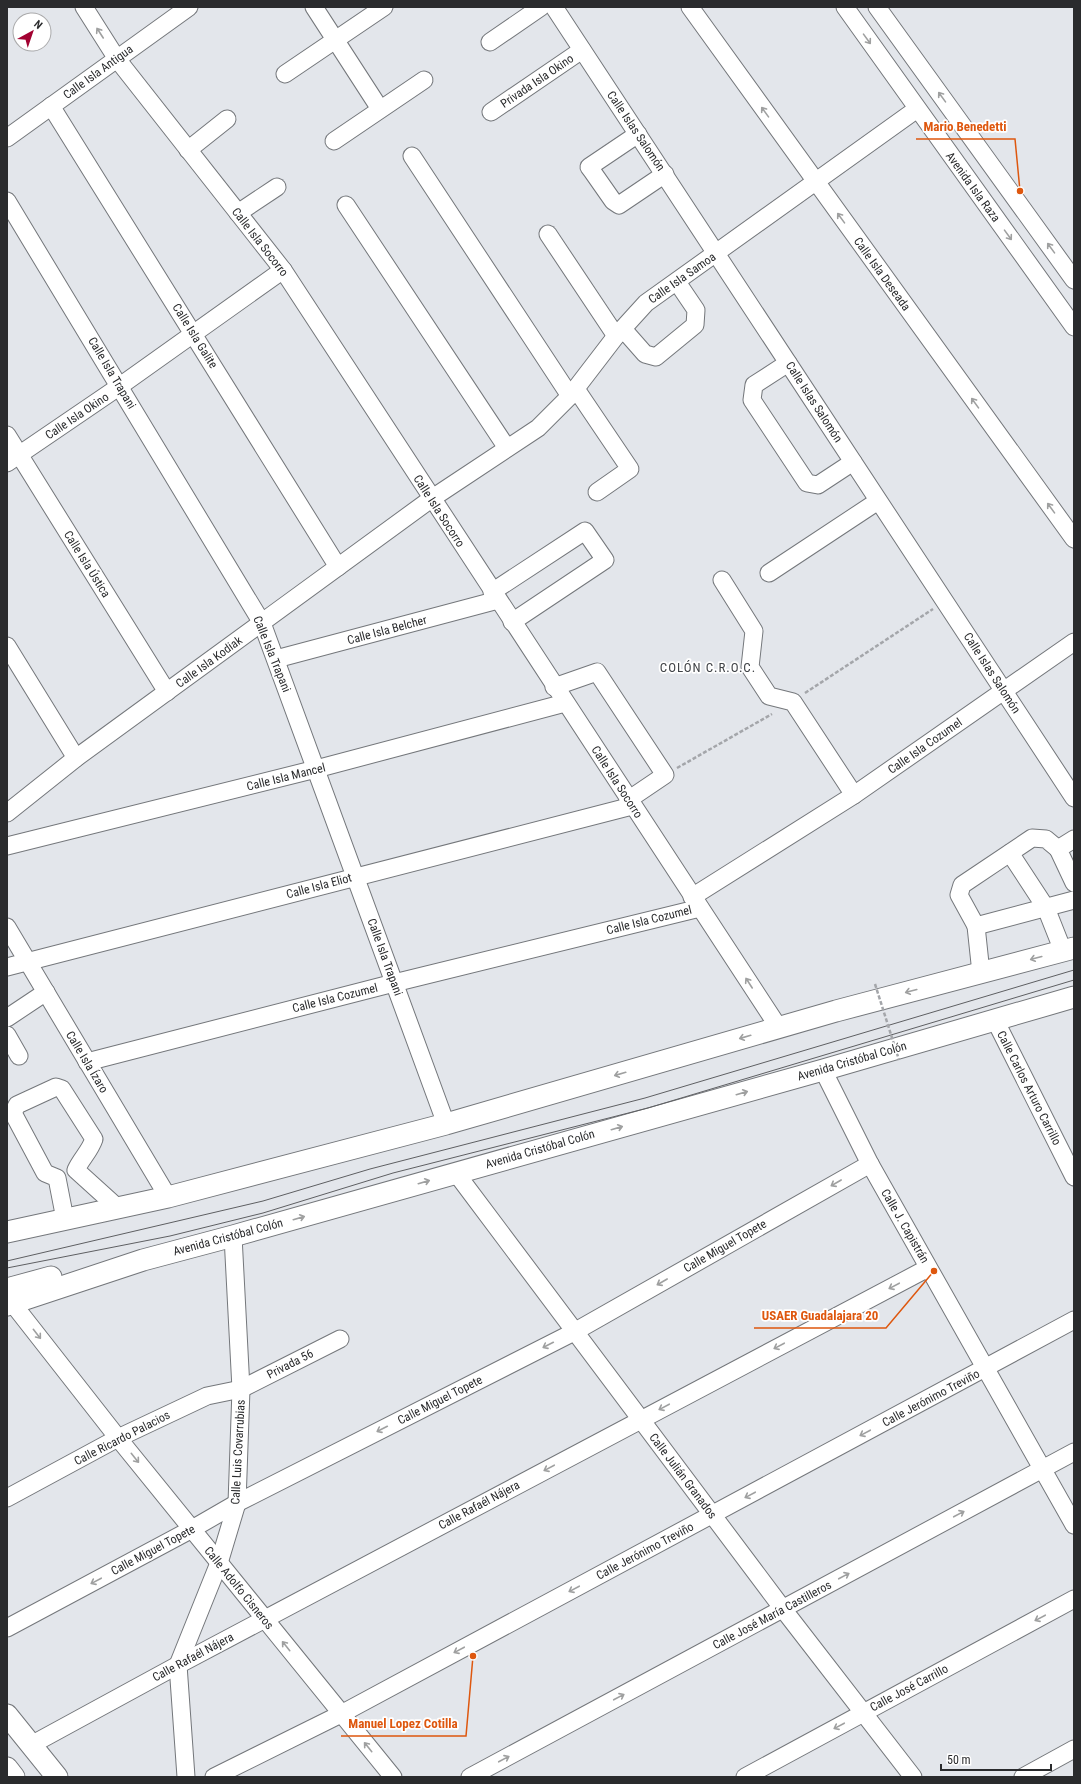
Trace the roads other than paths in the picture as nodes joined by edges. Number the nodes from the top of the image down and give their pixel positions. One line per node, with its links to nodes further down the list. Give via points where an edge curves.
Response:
1 (84, 7): 13 (street, Calle Isla Socorro, one-way to 1)
2 (189, 7): 13 (street, Calle Isla Antigua)
3 (314, 7): 10 (street)
4 (384, 7): 10 (street)
5 (541, 7): 11 (street)
6 (554, 7): 12 (street, Calle Islas Salomón)
7 (690, 7): 27 (street, Calle Isla Deseada, one-way to 7)
8 (845, 7): 18 (street, Avenida Isla Raza, one-way to 18)
9 (877, 7): 35 (street, one-way to 9)
10 (335, 40): 14 (street); 17 (street)
11 (490, 42)
12 (582, 50): 19 (street, Privada Isla Okino); 21 (street, Calle Islas Salomón)
13 (117, 59): 16 (street, Calle Isla Antigua); 24 (street, Calle Isla Socorro)
14 (285, 74)
15 (424, 80): 17 (street)
16 (51, 106): 22 (street, Calle Isla Antigua); 39 (street, Calle Isla Galite)
17 (380, 109): 23 (street)
18 (917, 109): 27 (street, Calle Isla Samoa); 37 (street, Avenida Isla Raza, one-way to 37)
19 (491, 112)
20 (227, 119): 24 (street)
21 (638, 134): 26 (street, Calle Islas Salomón); 26 (street, via 589,167 612,201 619,205)
22 (7, 138)
23 (334, 141)
24 (188, 150): 31 (street, Calle Isla Socorro)
25 (412, 156): 42 (street)
26 (665, 174): 33 (street, Calle Islas Salomón)
27 (816, 182): 33 (street, Calle Isla Samoa); 50 (street, Calle Isla Deseada, one-way to 27)
28 (278, 187): 31 (street)
29 (7, 201): 41 (street, Calle Isla Trapani)
30 (346, 205): 44 (street)
31 (238, 213): 34 (street, Calle Isla Socorro)
32 (548, 234): 38 (street)
33 (717, 254): 36 (street, Calle Isla Samoa); 40 (street, Calle Islas Salomón)
34 (283, 270): 39 (street, Calle Isla Okino); 48 (street, Calle Isla Socorro)
35 (1074, 280)
36 (677, 282): 38 (street, Calle Isla Samoa, via 646,303); 38 (street, via 696,310 696,325 656,357 645,354)
37 (1074, 327)
38 (620, 332): 42 (street, Calle Isla Samoa)
39 (194, 334): 41 (street, Calle Isla Okino); 51 (street, Calle Isla Galite)
40 (788, 363): 46 (street, Calle Islas Salomón); 46 (street, via 754,386 752,400 794,464 807,483 818,485)
41 (120, 386): 45 (street, Calle Isla Okino); 56 (street, Calle Isla Trapani)
42 (573, 393): 44 (street, Calle Isla Samoa, via 538,428); 47 (street, via 630,469)
43 (7, 435): 45 (street, Calle Isla Ústica)
44 (508, 448): 48 (street, Calle Isla Samoa)
45 (13, 459): 61 (street, Calle Isla Ústica)
46 (853, 462): 49 (street, Calle Islas Salomón)
47 (597, 492)
48 (431, 499): 51 (street, Calle Isla Kodiak); 54 (street, Calle Isla Socorro)
49 (878, 501): 52 (street); 62 (street, Calle Islas Salomón)
50 (1074, 540)
51 (338, 567): 56 (street, Calle Isla Kodiak)
52 (769, 573)
53 (722, 580): 66 (street, via 754,631 750,667 769,696 793,702)
54 (495, 596): 55 (street, Calle Isla Socorro); 55 (street, Calle Isla Belcher, via 585,531 605,560); 59 (street, Calle Isla Belcher)
55 (512, 622): 60 (street, Calle Isla Socorro)
56 (262, 623): 59 (street, Calle Isla Trapani); 61 (street, Calle Isla Kodiak)
57 (1074, 642): 62 (street, Calle Isla Cozumel)
58 (7, 646): 64 (street)
59 (276, 659): 65 (street, Calle Isla Trapani)
60 (554, 687): 63 (street, Calle Isla Socorro); 68 (street, Calle Isla Eliot, via 598,672 665,775)
61 (167, 692): 64 (street, Calle Isla Kodiak)
62 (1003, 692): 66 (street, Calle Isla Cozumel); 67 (street, Calle Islas Salomón)
63 (565, 703): 65 (street, Calle Isla Mancel); 68 (street, Calle Isla Socorro)
64 (76, 758): 69 (street, Calle Isla Kodiak)
65 (316, 769): 71 (street, Calle Isla Mancel); 74 (street, Calle Isla Trapani)
66 (854, 795): 77 (street, Calle Isla Cozumel)
67 (1074, 798)
68 (630, 803): 74 (street, Calle Isla Eliot); 77 (street, Calle Isla Socorro)
69 (7, 813)
70 (1074, 838): 72 (street)
71 (7, 846)
72 (1058, 850): 73 (street, via 1046,839 1032,838); 75 (street)
73 (1010, 853): 78 (street); 79 (street, via 962,886 959,895)
74 (355, 877): 82 (street, Calle Isla Eliot); 85 (street, Calle Isla Trapani)
75 (1074, 883)
76 (1074, 900): 78 (street)
77 (696, 902): 85 (street, Calle Isla Cozumel); 90 (street, Calle Isla Socorro, one-way to 77)
78 (1046, 908): 79 (street); 81 (street)
79 (976, 926): 84 (street)
80 (7, 927): 82 (street, Calle Isla Ízaro)
81 (1069, 950): 84 (main road, one-way to 84)
82 (28, 962): 83 (street, Calle Isla Eliot); 86 (street, Calle Isla Ízaro)
83 (7, 967)
84 (981, 973): 90 (main road, one-way to 90)
85 (394, 983): 93 (street, Calle Isla Cozumel); 95 (street, Calle Isla Trapani)
86 (46, 992): 88 (street); 93 (street, Calle Isla Ízaro)
87 (1074, 997): 89 (main road, Avenida Cristóbal Colón)
88 (7, 1018)
89 (995, 1020): 94 (main road, Avenida Cristóbal Colón); 98 (street, Calle Carlos Arturo Carrillo)
90 (779, 1028): 95 (main road, one-way to 95)
91 (7, 1035): 92 (street)
92 (19, 1056)
93 (87, 1062): 99 (street, Calle Isla Ízaro)
94 (823, 1070): 96 (street, Calle J. Capistrán); 97 (main road, Avenida Cristóbal Colón, one-way to 94)
95 (446, 1124): 99 (main road)
96 (870, 1164): 104 (street, Calle J. Capistrán); 107 (street, Calle Miguel Topete, one-way to 107)
97 (456, 1173): 103 (main road, Avenida Cristóbal Colón, one-way to 97); 107 (street, Calle Julián Granados)
98 (1074, 1177)
99 (168, 1197): 100 (main road)
100 (118, 1208): 101 (main road); 101 (street, via 76,1170 94,1139 62,1089 56,1087 17,1105 13,1113 45,1173 57,1178)
101 (65, 1219): 102 (main road)
102 (7, 1232)
103 (233, 1236): 105 (main road, Avenida Cristóbal Colón, via 143,1260 71,1271); 110 (street, Calle Luis Covarrubias)
104 (928, 1268): 109 (street, Calle J. Capistrán); 111 (street, Calle Rafaél Nájera, one-way to 111)
105 (9, 1298): 112 (street, Calle Adolfo Cisneros, one-way to 112)
106 (1074, 1320): 109 (street, Calle Jerónimo Treviño)
107 (574, 1332): 111 (street, Calle Julián Granados); 116 (street, Calle Miguel Topete, one-way to 116)
108 (340, 1339): 110 (street, Privada 56)
109 (986, 1368): 114 (street, Calle J. Capistrán); 117 (street, Calle Jerónimo Treviño, one-way to 117)
110 (241, 1389): 112 (street, Calle Ricardo Palacios, via 207,1396); 116 (street, Calle Luis Covarrubias)
111 (640, 1420): 117 (street, Calle Julián Granados); 123 (street, Calle Rafaél Nájera, one-way to 123)
112 (118, 1438): 115 (street, Calle Ricardo Palacios); 119 (street, Calle Adolfo Cisneros, one-way to 119)
113 (1074, 1452): 114 (street, Calle José María Castilleros)
114 (1043, 1469): 118 (street, Calle J. Capistrán); 122 (street, Calle José María Castilleros, one-way to 114)
115 (7, 1498)
116 (237, 1503): 119 (street, Calle Miguel Topete); 120 (street, Calle Luis Covarrubias)
117 (712, 1515): 122 (street, Calle Julián Granados); 127 (street, Calle Jerónimo Treviño, one-way to 127)
118 (1074, 1525)
119 (192, 1529): 120 (street, Calle Adolfo Cisneros); 124 (street, Calle Miguel Topete, one-way to 124)
120 (219, 1563): 123 (street, Calle Adolfo Cisneros); 125 (street, Calle Luis Covarrubias)
121 (1074, 1600): 126 (street, Calle José Carrillo, one-way to 126)
122 (783, 1609): 126 (street, Calle Julián Granados); 137 (street, Calle José María Castilleros, one-way to 122)
123 (265, 1620): 125 (street, Calle Rafaél Nájera); 127 (street, Calle Adolfo Cisneros, one-way to 123)
124 (7, 1628)
125 (178, 1665): 129 (street, Calle Rafaél Nájera); 134 (street, Calle Luis Covarrubias)
126 (863, 1712): 138 (street, Calle José Carrillo, one-way to 138); 139 (street, Calle Julián Granados)
127 (341, 1714): 135 (street, Calle Jerónimo Treviño); 136 (street, Calle Adolfo Cisneros, one-way to 127)
128 (7, 1716): 129 (main road)
129 (31, 1745): 133 (main road)
130 (1074, 1749): 140 (street)
131 (7, 1768): 132 (main road)
132 (14, 1777)
133 (57, 1777)
134 (186, 1777)
135 (214, 1777)
136 (393, 1777)
137 (470, 1777)
138 (744, 1777)
139 (913, 1777)
140 (1023, 1777)

